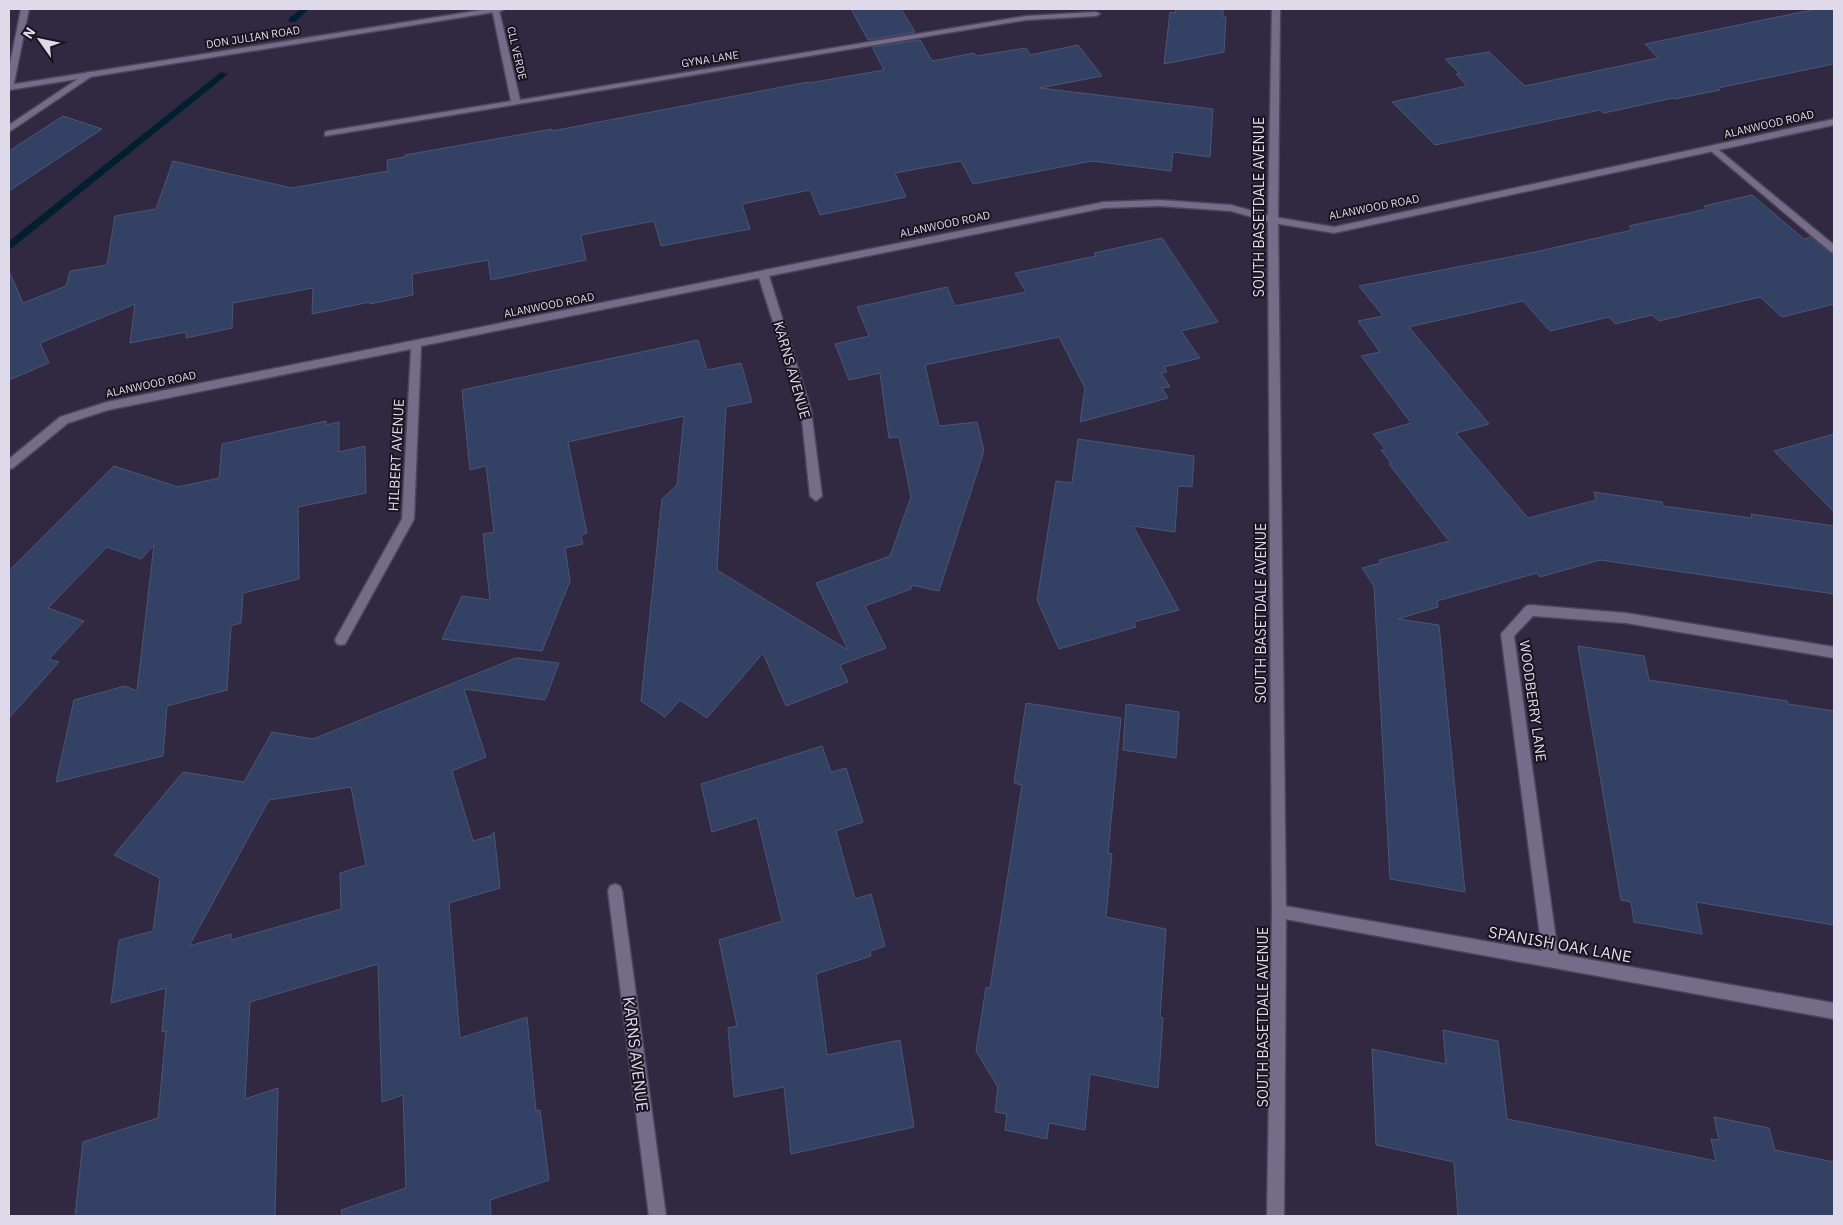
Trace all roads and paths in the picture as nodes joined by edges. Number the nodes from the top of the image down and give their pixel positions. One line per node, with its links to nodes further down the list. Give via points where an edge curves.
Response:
1 (25, 9): 6 (street)
2 (498, 9): 5 (street, DON JULIAN ROAD); 7 (street, CLL VERDE)
3 (1276, 9): 12 (street, SOUTH BASETDALE AVENUE)
4 (1096, 14): 7 (street, GYNA LANE, via 1026,18)
5 (91, 74): 6 (street, DON JULIAN ROAD); 9 (street)
6 (9, 88)
7 (516, 102): 10 (street, GYNA LANE)
8 (1834, 122): 11 (street, ALANWOOD ROAD)
9 (9, 129)
10 (328, 134)
11 (1714, 149): 12 (street, ALANWOOD ROAD, via 1334,230); 13 (street)
12 (1273, 220): 14 (street, ALANWOOD ROAD, via 1231,208 1160,203 1104,205); 21 (street, SOUTH BASETDALE AVENUE)
13 (1834, 250)
14 (763, 274): 15 (street, ALANWOOD ROAD); 17 (street, KARNS AVENUE, via 806,410)
15 (416, 344): 16 (street, ALANWOOD ROAD, via 107,406 64,420); 18 (street, HILBERT AVENUE, via 408,519)
16 (9, 465)
17 (816, 496)
18 (341, 640)
19 (1834, 652): 22 (street, WOODBERRY LANE, via 1626,618 1530,610 1507,634)
20 (615, 891): 24 (street, KARNS AVENUE)
21 (1279, 912): 22 (street, SPANISH OAK LANE); 25 (street, SOUTH BASETDALE AVENUE)
22 (1551, 960): 23 (street, SPANISH OAK LANE)
23 (1834, 1011)
24 (658, 1216)
25 (1276, 1216)

